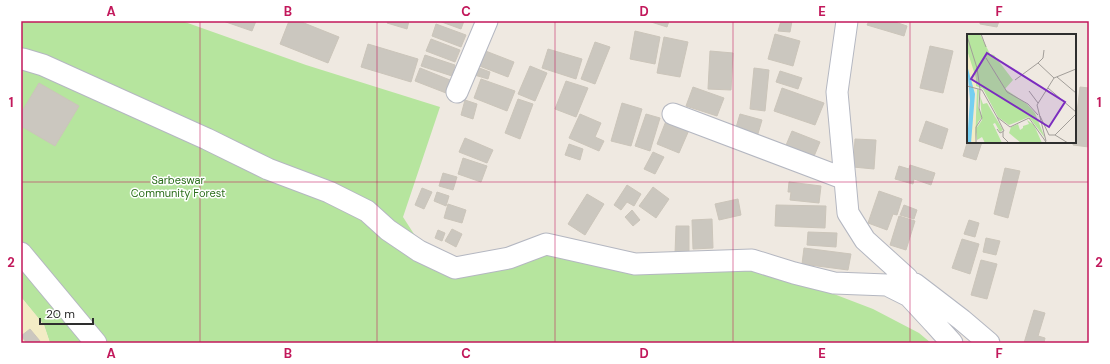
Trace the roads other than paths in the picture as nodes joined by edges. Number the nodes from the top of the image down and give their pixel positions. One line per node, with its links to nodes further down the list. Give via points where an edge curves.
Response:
1 (487, 21): 4 (street)
2 (847, 21): 6 (street, via 837,92)
3 (24, 60): 9 (street, via 43,65 268,168 329,192 367,211 388,230 419,251 455,268 509,258 546,244 635,264 752,260 834,283 887,285 909,296)
4 (457, 92)
5 (673, 114): 6 (street)
6 (845, 179): 8 (street, via 848,213 865,240)
7 (21, 253): 10 (street)
8 (907, 278): 9 (street); 12 (street)
9 (934, 323): 11 (street)
10 (96, 343)
11 (952, 343)
12 (989, 343)

